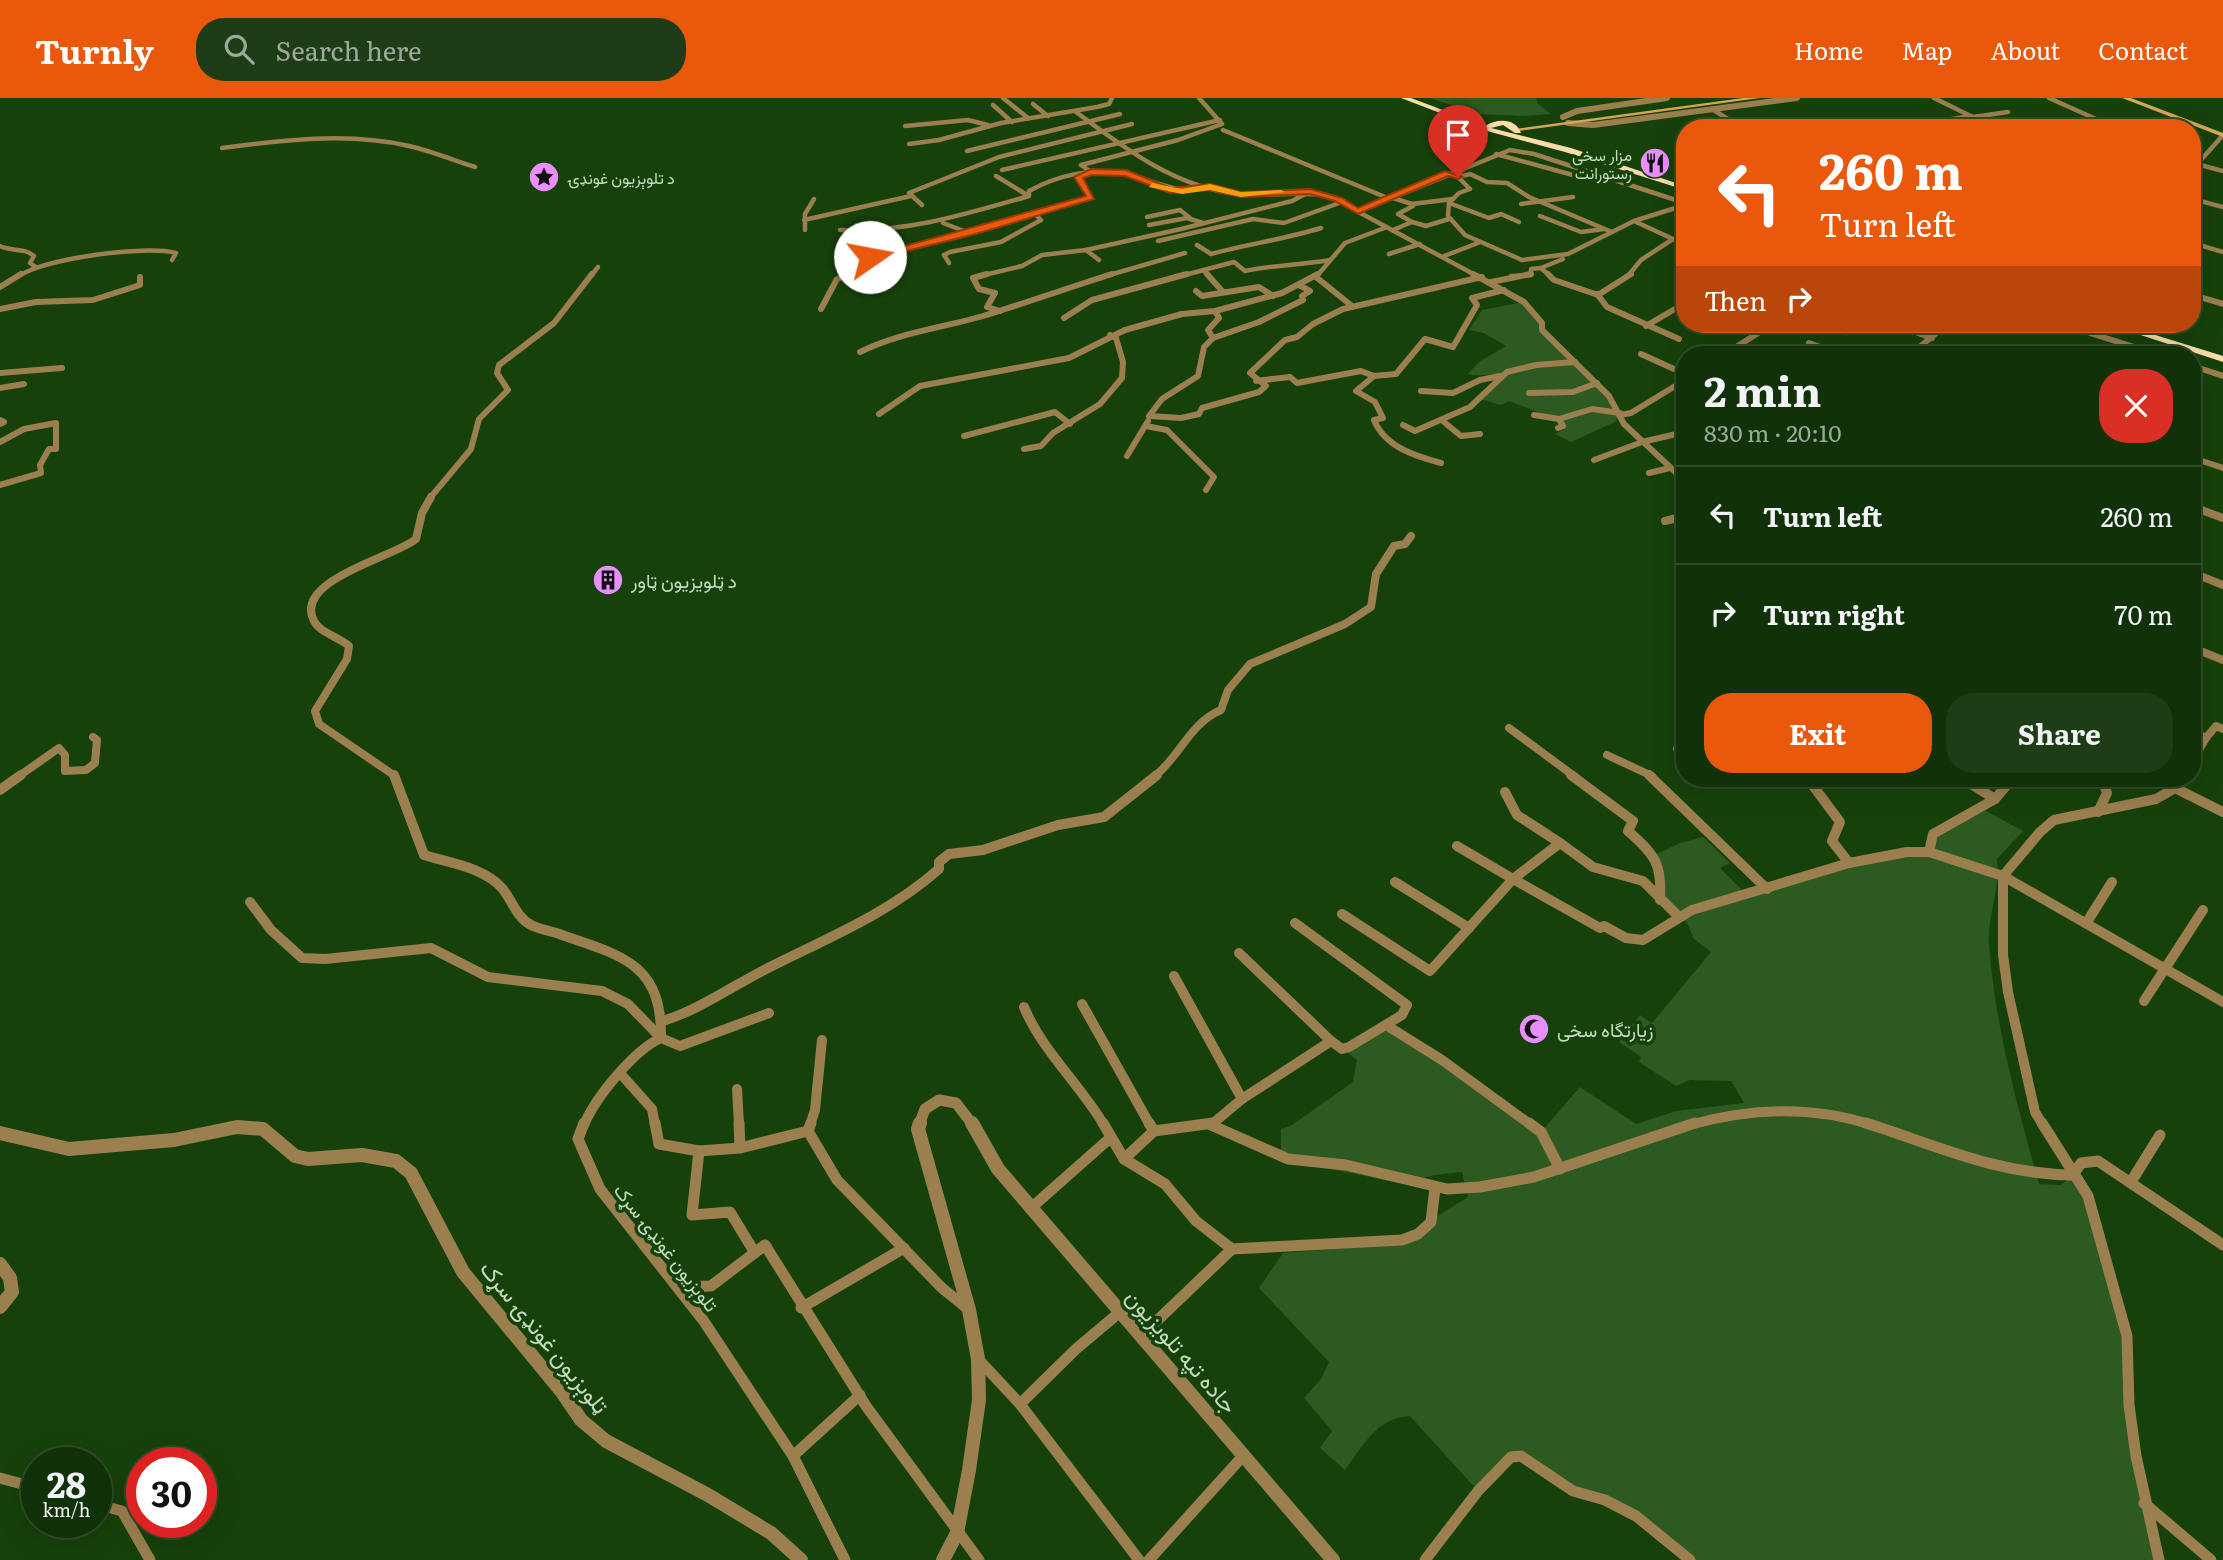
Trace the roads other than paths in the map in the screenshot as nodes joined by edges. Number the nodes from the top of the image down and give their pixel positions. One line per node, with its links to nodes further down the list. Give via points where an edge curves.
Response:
1 (1003, 98): 23 (street)
2 (1112, 98): 15 (street)
3 (1199, 98): 30 (street)
4 (1404, 98): 41 (highway)
5 (1416, 98): 34 (highway)
6 (1667, 98): 31 (street, via 1577,111)
7 (1712, 98): 31 (main road)
8 (1757, 98): 31 (main road)
9 (1797, 98): 17 (street)
10 (1934, 98): 22 (street)
11 (2049, 98): 27 (street)
12 (2125, 98): 28 (main road)
13 (2132, 98): 29 (main road)
14 (1033, 104): 21 (street)
15 (1109, 104): 18 (street); 20 (street)
16 (993, 105): 33 (street)
17 (1713, 109): 24 (street); 31 (street, via 1581,126)
18 (1076, 111): 21 (street); 32 (street)
19 (2008, 112): 22 (street)
20 (1120, 114): 32 (street); 35 (street)
21 (1048, 116): 23 (street)
22 (1972, 117): 25 (street); 26 (street)
23 (1028, 118): 33 (street)
24 (1728, 119)
25 (1958, 119)
26 (1976, 119)
27 (2096, 119)
28 (2182, 119)
29 (2185, 119)
30 (1220, 120): 47 (street); 50 (street, via 1218,126)
31 (1566, 120): 36 (main road); 42 (main road)
32 (1089, 121): 43 (street); 53 (street)
33 (1012, 122): 37 (street)
34 (1495, 123): 36 (highway); 41 (highway)
35 (1132, 124): 43 (street); 47 (street)
36 (1509, 124): 42 (highway)
37 (990, 125): 39 (street, via 968,120); 49 (street)
38 (2201, 125): 46 (main road)
39 (905, 126)
40 (2201, 126): 46 (main road)
41 (1487, 128): 45 (highway)
42 (1518, 130): 45 (highway); 72 (highway)
43 (1104, 131): 48 (street); 76 (street, via 999,157 911,192)
44 (1223, 131): 79 (street)
45 (1503, 134): 52 (highway)
46 (2223, 134): 57 (street)
47 (1147, 136): 48 (street); 50 (street)
48 (1120, 142): 54 (street); 62 (street)
49 (909, 144)
50 (1159, 145): 54 (street)
51 (222, 148): 60 (street, via 295,139 369,139 402,144)
52 (1568, 150): 58 (street); 66 (highway)
53 (967, 151)
54 (1136, 152): 64 (street, via 1081,165); 74 (street, via 1180,179)
55 (1496, 154): 58 (street, via 1523,151); 65 (street); 67 (street, via 1564,175 1591,180)
56 (2201, 155): 57 (street)
57 (2204, 156): 59 (street)
58 (1551, 159): 67 (street)
59 (2201, 160)
60 (475, 167)
61 (2201, 168): 63 (street)
62 (1002, 170)
63 (2223, 171)
64 (1091, 172): 69 (street); 74 (street, via 1126,173 1170,191)
65 (1448, 173): 70 (street); 79 (street)
66 (1639, 173): 71 (street); 73 (highway)
67 (1598, 174): 71 (street)
68 (996, 176): 77 (street)
69 (1078, 177): 77 (street, via 1043,183 1029,191); 91 (street, via 1091,198)
70 (1458, 177): 81 (street, via 1470,174 1487,182 1507,183); 82 (street, via 1470,189)
71 (1625, 183): 83 (street)
72 (1676, 184)
73 (1676, 184)
74 (1210, 187): 75 (street, via 1241,194)
75 (1310, 192): 85 (street); 103 (street, via 1292,201)
76 (911, 196): 87 (street); 98 (street)
77 (1029, 196): 100 (street)
78 (1573, 197): 81 (street)
79 (1392, 198): 88 (street); 92 (street)
80 (814, 199): 98 (street)
81 (1539, 200): 86 (street); 109 (street)
82 (1451, 201): 88 (street, via 1442,198); 97 (street); 102 (street, via 1491,218 1501,214)
83 (1676, 201)
84 (2201, 201): 90 (street)
85 (1342, 202): 92 (street); 95 (street)
86 (1521, 204)
87 (922, 205)
88 (1413, 206): 101 (street, via 1398,215)
89 (1676, 207): 99 (street)
90 (2223, 207)
91 (1041, 212): 110 (street); 129 (street, via 1035,215 1041,220 1000,242 944,255)
92 (1358, 212): 106 (street)
93 (1541, 216): 109 (street, via 1581,232)
94 (1147, 217): 96 (street, via 1180,209)
95 (1301, 217): 111 (street, via 1295,228); 113 (street, via 1284,223 1253,219)
96 (1190, 218): 103 (street); 104 (street)
97 (1449, 219): 101 (street, via 1426,226); 115 (street)
98 (804, 220): 107 (street)
99 (1634, 221): 109 (street); 112 (street)
100 (937, 222): 108 (street, via 878,232); 110 (street)
101 (1412, 222): 106 (street)
102 (1519, 222)
103 (1203, 223): 120 (street)
104 (1149, 225)
105 (1321, 228): 111 (street)
106 (1390, 229): 117 (street); 128 (street, via 1345,243)
107 (805, 230)
108 (840, 230)
109 (1609, 231): 124 (street, via 1591,245)
110 (969, 233): 152 (street, via 852,262 855,270 851,276 837,279)
111 (1302, 234): 116 (street, via 1211,254)
112 (1673, 239): 114 (street); 144 (street, via 1641,260 1633,273)
113 (1158, 241)
114 (1676, 241)
115 (1478, 243): 124 (street, via 1522,260); 125 (street)
116 (1197, 244)
117 (1420, 244): 123 (street); 125 (street)
118 (2201, 245): 121 (street)
119 (0, 246): 130 (street, via 30,252 34,256 30,263)
120 (1086, 250): 127 (street); 153 (street, via 1042,255 1022,266 973,278 979,289 995,293 987,306)
121 (2223, 252)
122 (1185, 253): 153 (street)
123 (1389, 254)
124 (1565, 254): 132 (street)
125 (1444, 256): 136 (street)
126 (172, 260): 130 (street, via 176,253 161,249)
127 (1099, 260)
128 (1330, 260): 133 (street, via 1245,271 1234,262); 135 (street)
129 (949, 262)
130 (36, 267): 139 (street)
131 (598, 267): 269 (street, via 554,323 499,365 497,373 508,390 475,421 470,452 431,496 416,539 357,566 317,596 312,605 320,630 349,646 347,659 315,710 319,724 394,774 424,855 456,863 498,884 526,922 608,951 638,968 654,982)
132 (1541, 268): 137 (street, via 1531,269 1531,275); 144 (street, via 1554,280)
133 (1204, 271): 143 (street); 145 (street)
134 (140, 277): 151 (street, via 135,288 117,289 93,300)
135 (1316, 277): 138 (street); 149 (street)
136 (1482, 277): 137 (street); 149 (street)
137 (1491, 282): 141 (street)
138 (1299, 285): 146 (street); 163 (street, via 1310,291 1303,300 1251,326)
139 (0, 287)
140 (1103, 289): 145 (street)
141 (1504, 290): 176 (street, via 1524,302 1542,323 1542,330); 181 (street, via 1472,298 1477,305 1453,347 1425,340 1396,373)
142 (1196, 291): 143 (street, via 1202,296)
143 (1223, 292): 146 (street, via 1259,286)
144 (1597, 294): 156 (street, via 1607,307)
145 (1109, 296): 155 (street, via 1084,304)
146 (1273, 296): 154 (street)
147 (2201, 297): 148 (street)
148 (2223, 304)
149 (1352, 306): 184 (street, via 1268,354 1250,373)
150 (1676, 308): 156 (street)
151 (0, 309)
152 (821, 309)
153 (1000, 311): 172 (street, via 921,329)
154 (1215, 311): 162 (street, via 1182,314); 163 (street, via 1219,318 1208,330)
155 (1064, 318)
156 (1646, 326): 165 (street)
157 (1758, 333): 167 (street)
158 (1918, 333): 164 (street)
159 (1937, 333): 164 (street)
160 (2090, 333): 170 (street)
161 (2140, 333): 171 (highway)
162 (1110, 335): 191 (street, via 1069,358 920,386); 197 (street, via 1123,362 1122,378 1100,404)
163 (1213, 338): 194 (street, via 1204,347 1198,376 1162,399)
164 (1932, 338): 169 (street)
165 (1679, 339)
166 (1809, 343): 168 (street)
167 (1738, 346)
168 (1818, 346)
169 (1922, 346)
170 (2131, 346)
171 (2181, 346)
172 (860, 352)
173 (2201, 352): 175 (highway)
174 (1641, 354): 179 (street)
175 (2223, 359)
176 (1575, 362): 182 (street, via 1527,367); 185 (street)
177 (62, 368): 180 (street)
178 (2201, 369): 183 (street)
179 (1676, 370)
180 (0, 373)
181 (1374, 376): 184 (street, via 1361,371 1297,383 1290,377); 210 (street, via 1356,391 1375,402 1383,418 1374,420 1380,432 1402,448)
182 (1500, 376): 189 (street, via 1453,393); 196 (street, via 1474,405)
183 (2223, 376)
184 (1256, 381): 194 (street, via 1266,386 1240,399 1202,408 1199,414)
185 (1597, 383): 190 (street, via 1573,392); 192 (street)
186 (24, 384): 188 (street)
187 (1676, 386): 192 (street, via 1631,413)
188 (0, 388)
189 (1421, 391)
190 (1529, 393)
191 (879, 414)
192 (1620, 414): 195 (street, via 1592,409); 205 (street)
193 (1534, 415): 195 (street)
194 (1149, 416): 199 (street)
195 (1559, 419): 200 (street, via 1563,426)
196 (1444, 422): 198 (street, via 1415,431); 201 (street, via 1461,436)
197 (1070, 424): 203 (street, via 1055,412); 206 (street, via 1041,446)
198 (1403, 425)
199 (1146, 426): 207 (street); 216 (street, via 1167,430 1214,477)
200 (1558, 428)
201 (1479, 434)
202 (1676, 434): 205 (street)
203 (964, 436)
204 (0, 442): 215 (street, via 24,429 56,423 56,449 48,449 41,473)
205 (1643, 442): 208 (street); 211 (street)
206 (1024, 449)
207 (1127, 456)
208 (1594, 460)
209 (2201, 461): 212 (street)
210 (1441, 463)
211 (1670, 467): 213 (street); 214 (street)
212 (2223, 468)
213 (1649, 473)
214 (1676, 473)
215 (0, 485)
216 (1206, 490)
217 (2201, 510): 219 (street)
218 (1676, 518): 220 (street)
219 (2223, 518)
220 (1665, 521)
221 (1411, 536): 269 (street, via 1394,547 1376,574 1371,607 1345,624 1250,664 1228,690 1221,710 1207,716 1168,766 1117,809 1104,817 1058,825 983,850 949,854 931,879 868,919 688,1013)
222 (2201, 576): 223 (street)
223 (2223, 585)
224 (2201, 651): 225 (street)
225 (2223, 660)
226 (1509, 728): 253 (street, via 1633,821 1628,831 1656,857 1662,869)
227 (2223, 729): 230 (street, via 2216,726)
228 (2201, 736): 230 (street)
229 (93, 737): 239 (street, via 99,751 86,770 65,771 65,755 59,748)
230 (2206, 738): 231 (street)
231 (2201, 746)
232 (1607, 755): 252 (street, via 1658,782)
233 (1814, 787): 247 (street, via 1840,822 1832,841)
234 (1976, 787): 241 (street)
235 (2005, 787): 241 (street)
236 (2105, 787): 242 (street, via 2107,793)
237 (2174, 787): 242 (street, via 2160,798)
238 (2185, 787): 243 (street)
239 (0, 790)
240 (1505, 792): 244 (street, via 1517,815)
241 (1995, 799): 246 (street, via 1933,834)
242 (2098, 812): 248 (street, via 2055,820)
243 (2223, 812)
244 (1560, 843): 249 (street); 253 (street, via 1594,867 1643,881)
245 (1457, 846): 249 (street)
246 (1929, 852): 247 (street); 248 (street)
247 (1849, 863): 252 (street)
248 (2003, 876): 258 (street); 287 (street, via 2008,992 2035,1112)
249 (1513, 879): 257 (street, via 1600,929 1604,926 1626,938 1643,940); 260 (street)
250 (1395, 882): 260 (street)
251 (2112, 882): 258 (street)
252 (1767, 889): 257 (street)
253 (1660, 901): 257 (street)
254 (250, 902): 271 (street, via 271,930 302,958 325,960 431,948 488,976 603,991 628,1004)
255 (2203, 910): 262 (street)
256 (1342, 914): 260 (street, via 1430,971)
257 (1679, 917)
258 (2087, 922): 262 (street)
259 (1295, 923): 270 (street, via 1407,1005 1402,1015)
260 (1469, 928)
261 (1239, 953): 273 (street)
262 (2165, 967): 264 (street); 265 (street)
263 (1174, 976): 276 (street)
264 (2144, 1001)
265 (2223, 1002)
266 (1082, 1004): 279 (street)
267 (1024, 1007): 282 (street, via 1053,1058 1086,1093)
268 (769, 1013): 271 (street, via 686,1046)
269 (663, 1021): 271 (street)
270 (1386, 1026): 273 (street, via 1342,1049); 286 (street, via 1442,1060 1541,1132)
271 (661, 1038): 274 (street, تلوېزيون غونډۍ سړک, via 647,1044)
272 (822, 1040): 278 (street, via 815,1110)
273 (1331, 1041): 276 (street)
274 (620, 1073): 284 (street, via 652,1110 659,1144); 296 (street, تلوېزيون غونډۍ سړک, via 590,1107 578,1139 600,1189)
275 (737, 1089): 283 (street)
276 (1242, 1099): 277 (street)
277 (1211, 1125): 279 (street); 289 (street, via 1289,1160 1346,1165)
278 (808, 1131): 283 (street); 292 (street, via 837,1180)
279 (1154, 1131): 285 (street)
280 (0, 1133): 313 (street, ټلوېزيون غونډۍ سړک, via 69,1149 101,1149 237,1127 262,1129 295,1156 308,1159 362,1154 396,1161 411,1173 463,1272 556,1383 581,1420 606,1441 771,1533)
281 (2160, 1135): 288 (street)
282 (1110, 1139): 285 (street); 290 (street)
283 (740, 1148): 284 (street)
284 (699, 1150): 294 (street, via 692,1215 730,1212)
285 (1124, 1159): 293 (street, via 1164,1184 1196,1221)
286 (1560, 1169): 287 (street, via 1681,1126 1798,1110 1855,1121 1981,1165 2043,1177); 289 (street, via 1463,1188)
287 (2073, 1175): 288 (street, via 2081,1163 2098,1161); 309 (street, via 2088,1196 2127,1336 2129,1405)
288 (2132, 1182): 291 (street)
289 (1435, 1188): 293 (street, via 1431,1222 1402,1240)
290 (1031, 1208): 299 (street, جاده تپه تلویزیون, via 998,1169 956,1103 939,1100 925,1109 918,1129 924,1158); 300 (street, جاده تپه تلویزیون)
291 (2223, 1245)
292 (904, 1248): 298 (street); 299 (street)
293 (1233, 1249): 301 (street)
294 (755, 1253): 296 (street, via 711,1286); 298 (street, via 765,1245)
295 (0, 1264): 297 (street, via 10,1278 12,1292)
296 (679, 1287): 305 (street, تلوېزيون غونډۍ سړک)
297 (0, 1307)
298 (801, 1308): 303 (street)
299 (969, 1310): 302 (street)
300 (1120, 1312): 301 (street, جاده تپه تلویزیون); 304 (street)
301 (1141, 1336): 306 (street, جاده تپه تلویزیون)
302 (978, 1359): 304 (street); 311 (street, via 979,1400)
303 (860, 1395): 305 (street); 311 (street)
304 (1020, 1404): 317 (street)
305 (793, 1456): 314 (street, تلوېزيون غونډۍ سړک)
306 (1243, 1456): 318 (street); 319 (street, جاده تپه تلویزیون)
307 (0, 1478): 308 (street)
308 (21, 1484)
309 (2144, 1503): 322 (street); 323 (street)
310 (112, 1508): 312 (street, via 122,1511)
311 (957, 1533): 315 (street); 316 (street)
312 (150, 1560)
313 (801, 1560)
314 (845, 1560)
315 (943, 1560)
316 (979, 1560)
317 (1139, 1560)
318 (1149, 1560)
319 (1333, 1560)
320 (1425, 1560): 321 (street, via 1478,1491 1511,1457 1521,1456 1573,1490 1636,1516)
321 (1690, 1560)
322 (2159, 1560)
323 (2211, 1560)

